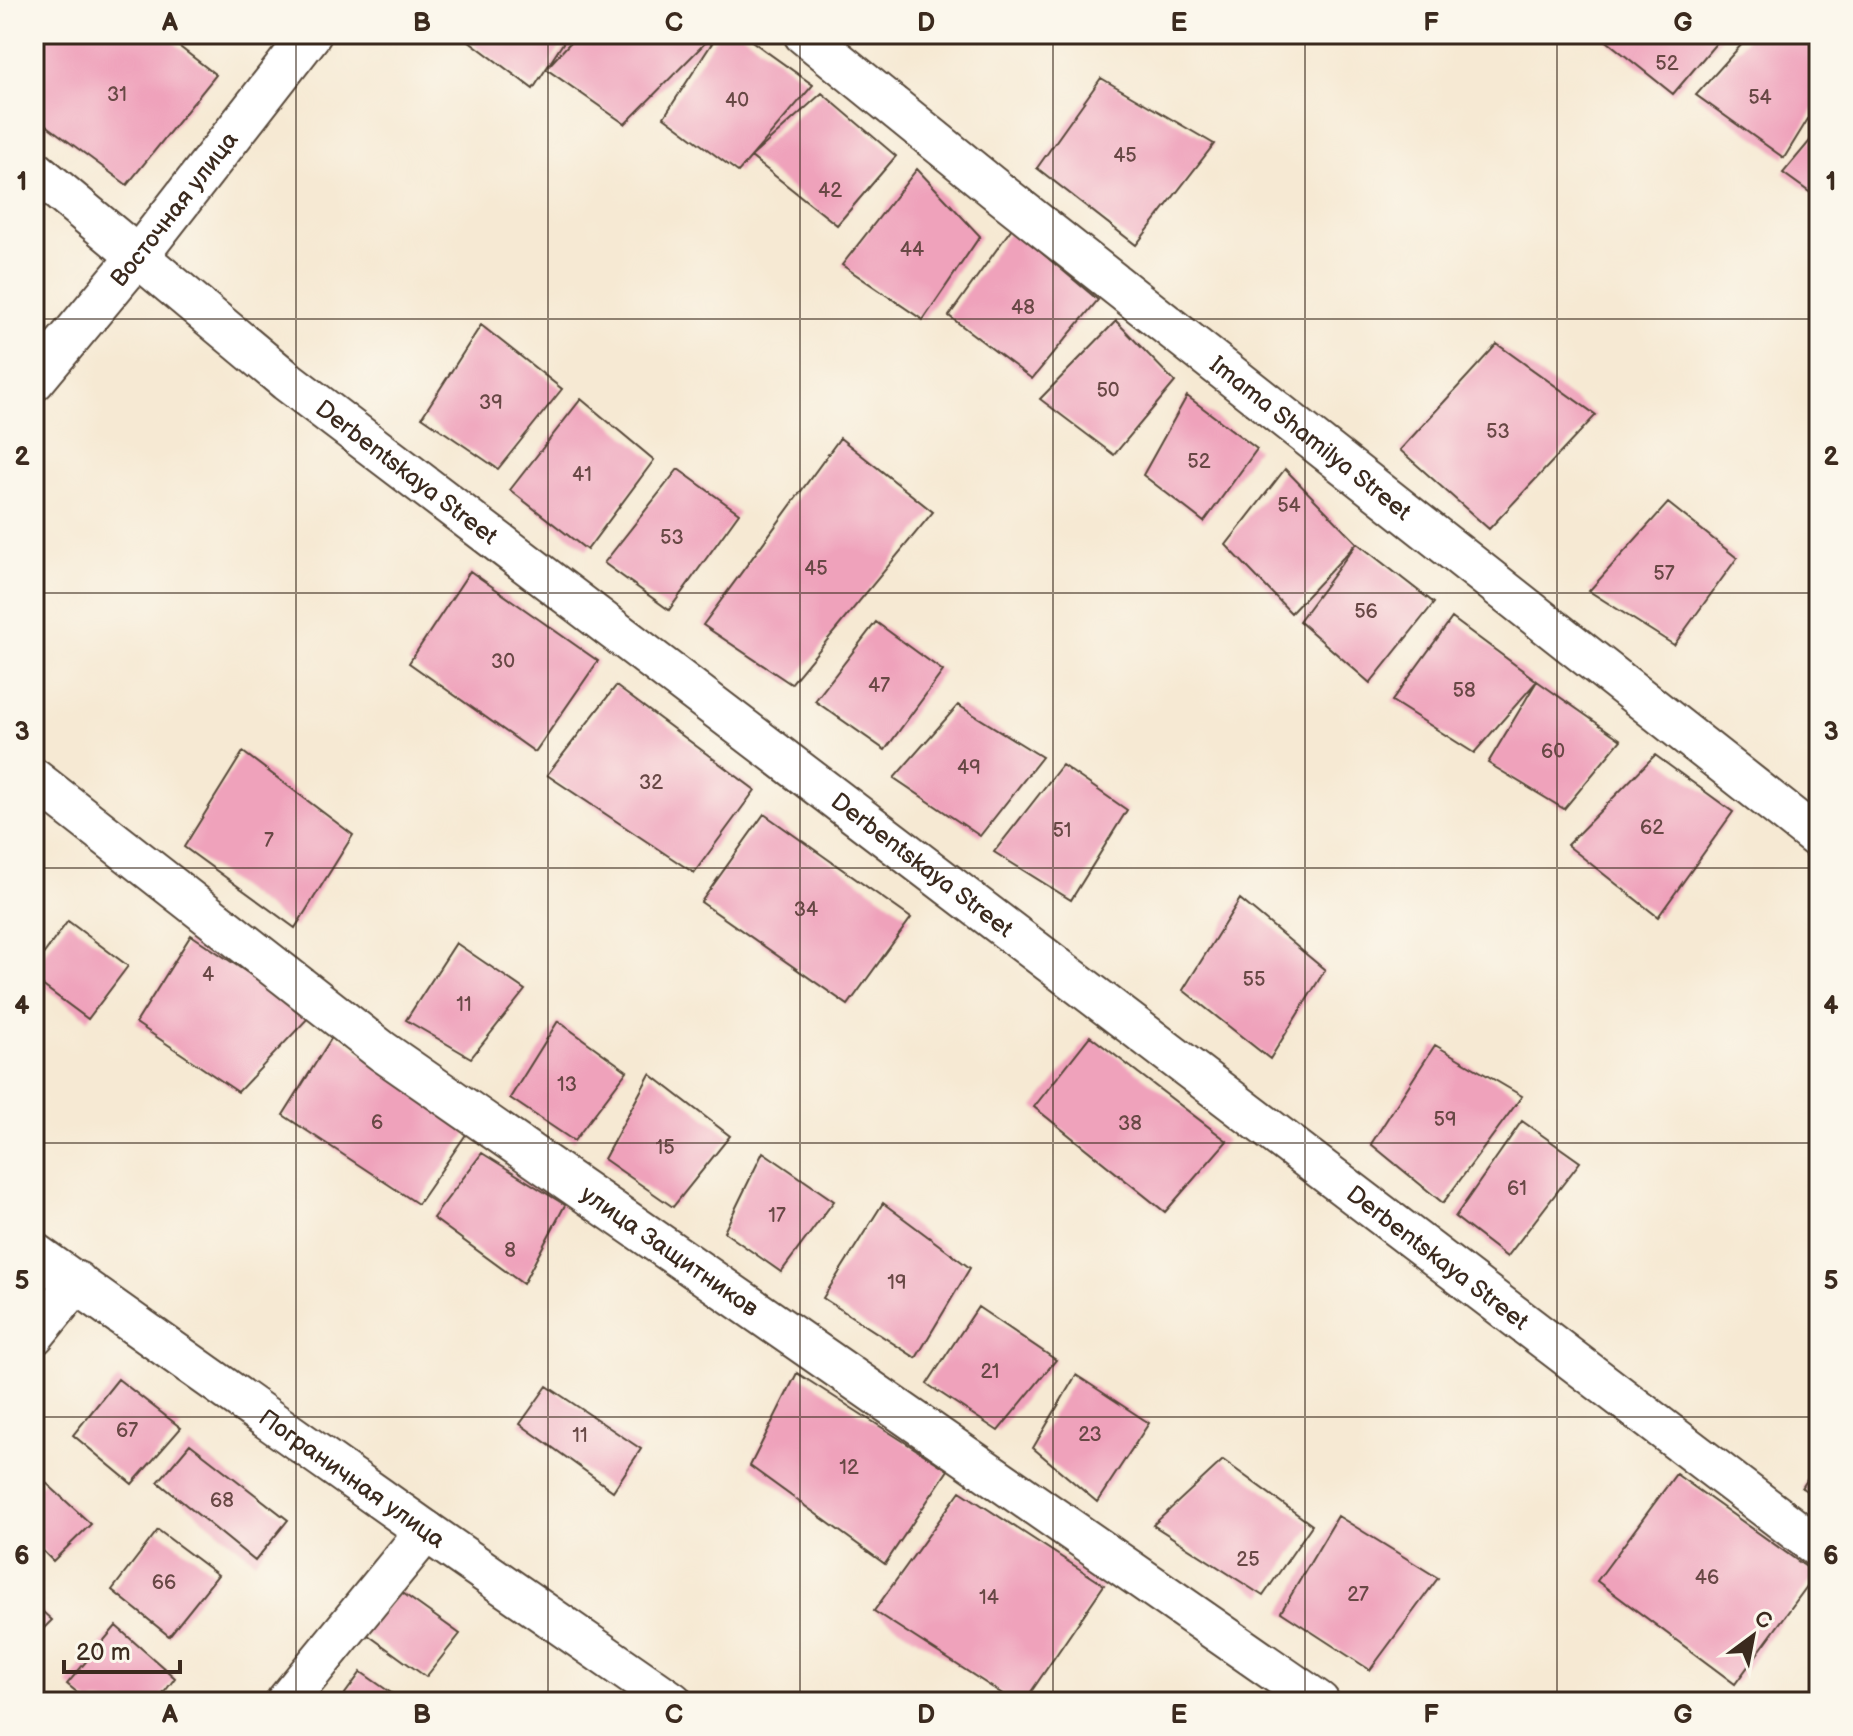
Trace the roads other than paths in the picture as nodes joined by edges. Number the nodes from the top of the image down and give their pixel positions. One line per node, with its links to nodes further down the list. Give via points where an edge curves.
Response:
1 (311, 34): 4 (street, Восточная улица)
2 (804, 34): 7 (street, Imama Shamilya Street)
3 (34, 170): 4 (street, Derbentskaya Street)
4 (138, 256): 5 (street, Восточная улица); 12 (street, Derbentskaya Street, via 287,381)
5 (34, 381)
6 (34, 779): 15 (street, улица Защитников, via 382,1051)
7 (1819, 839)
8 (34, 1253): 9 (street, Пограничная улица)
9 (77, 1282): 10 (street); 11 (street, Пограничная улица)
10 (34, 1335)
11 (426, 1531): 13 (street); 14 (street, Пограничная улица)
12 (1819, 1548)
13 (286, 1702)
14 (672, 1702)
15 (1319, 1702)

